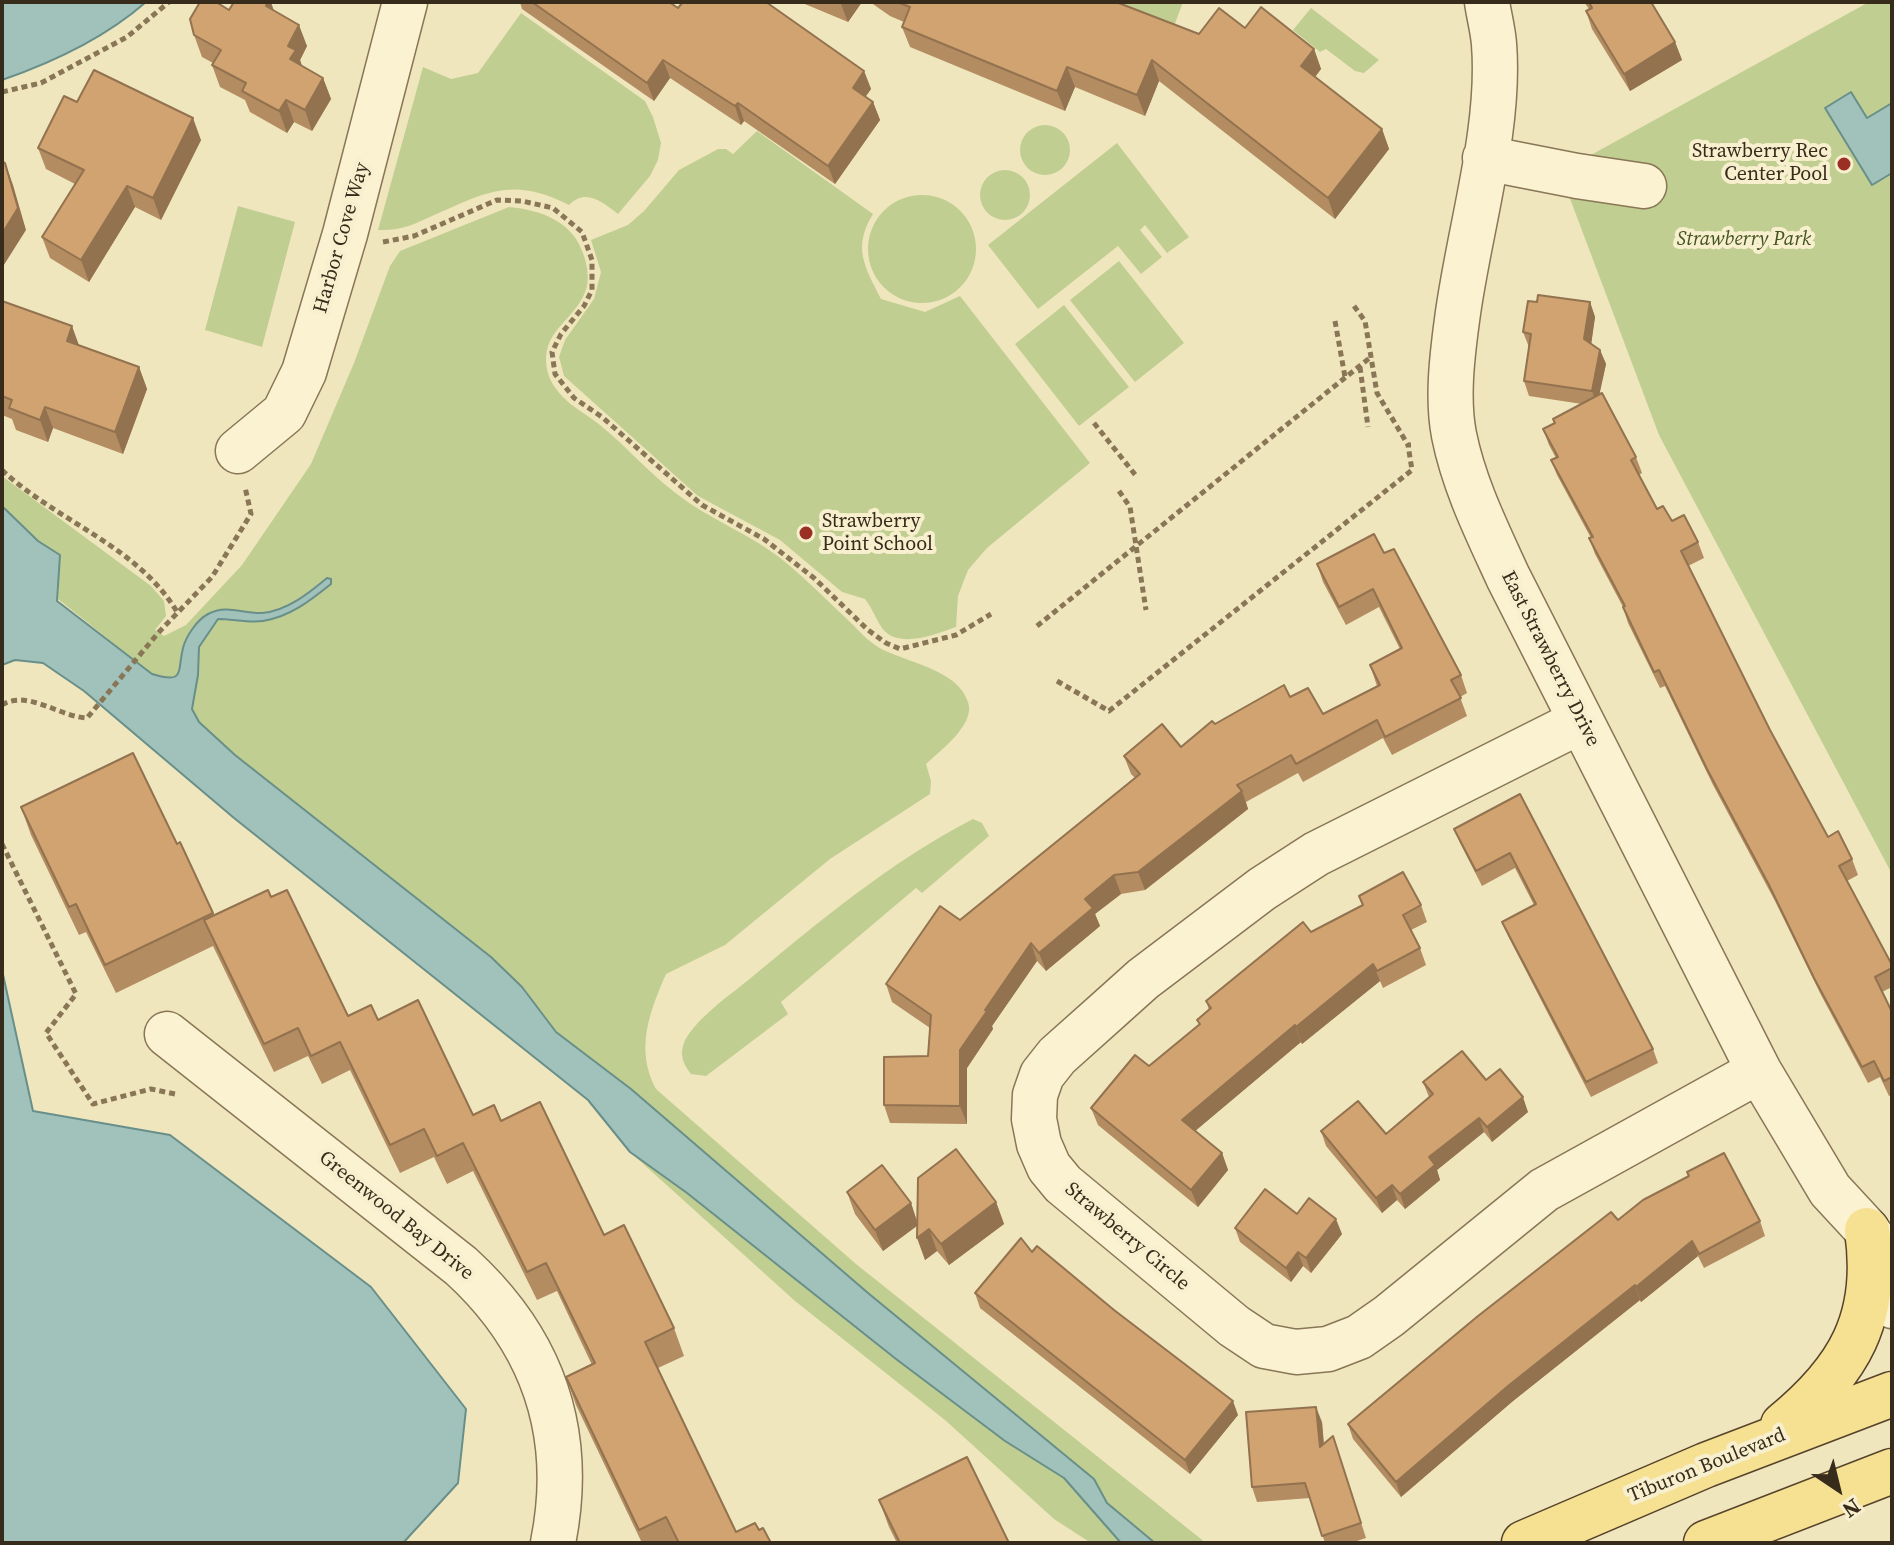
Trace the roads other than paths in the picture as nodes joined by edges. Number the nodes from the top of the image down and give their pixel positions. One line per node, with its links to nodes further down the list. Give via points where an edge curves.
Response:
1 (405, 2): 5 (street, Harbor Cove Way, via 304,372 284,413)
2 (1487, 2): 3 (street, East Strawberry Drive, via 1494,44)
3 (1485, 158): 4 (street); 6 (street, East Strawberry Drive, via 1454,345 1454,434 1477,509)
4 (1644, 186)
5 (238, 451)
6 (1581, 721): 8 (street, East Strawberry Drive); 8 (street, Strawberry Circle, via 1316,854 1143,979 1042,1075 1034,1119 1049,1167 1063,1184 1264,1346 1296,1352 1328,1349 1359,1337 1389,1316 1544,1190)
7 (167, 1034): 14 (street, Greenwood Bay Drive, via 461,1266 510,1319 531,1352 554,1415 560,1484)
8 (1759, 1071): 9 (street, East Strawberry Drive, via 1830,1190)
9 (1883, 1237): 10 (street, via 1880,1268); 12 (main road, via 1854,1347 1840,1368 1782,1426)
10 (1892, 1306)
11 (1892, 1394): 12 (main road, Tiburon Boulevard)
12 (1740, 1451): 15 (main road, Tiburon Boulevard)
13 (1892, 1471): 16 (main road)
14 (553, 1543)
15 (1524, 1543)
16 (1706, 1543)

